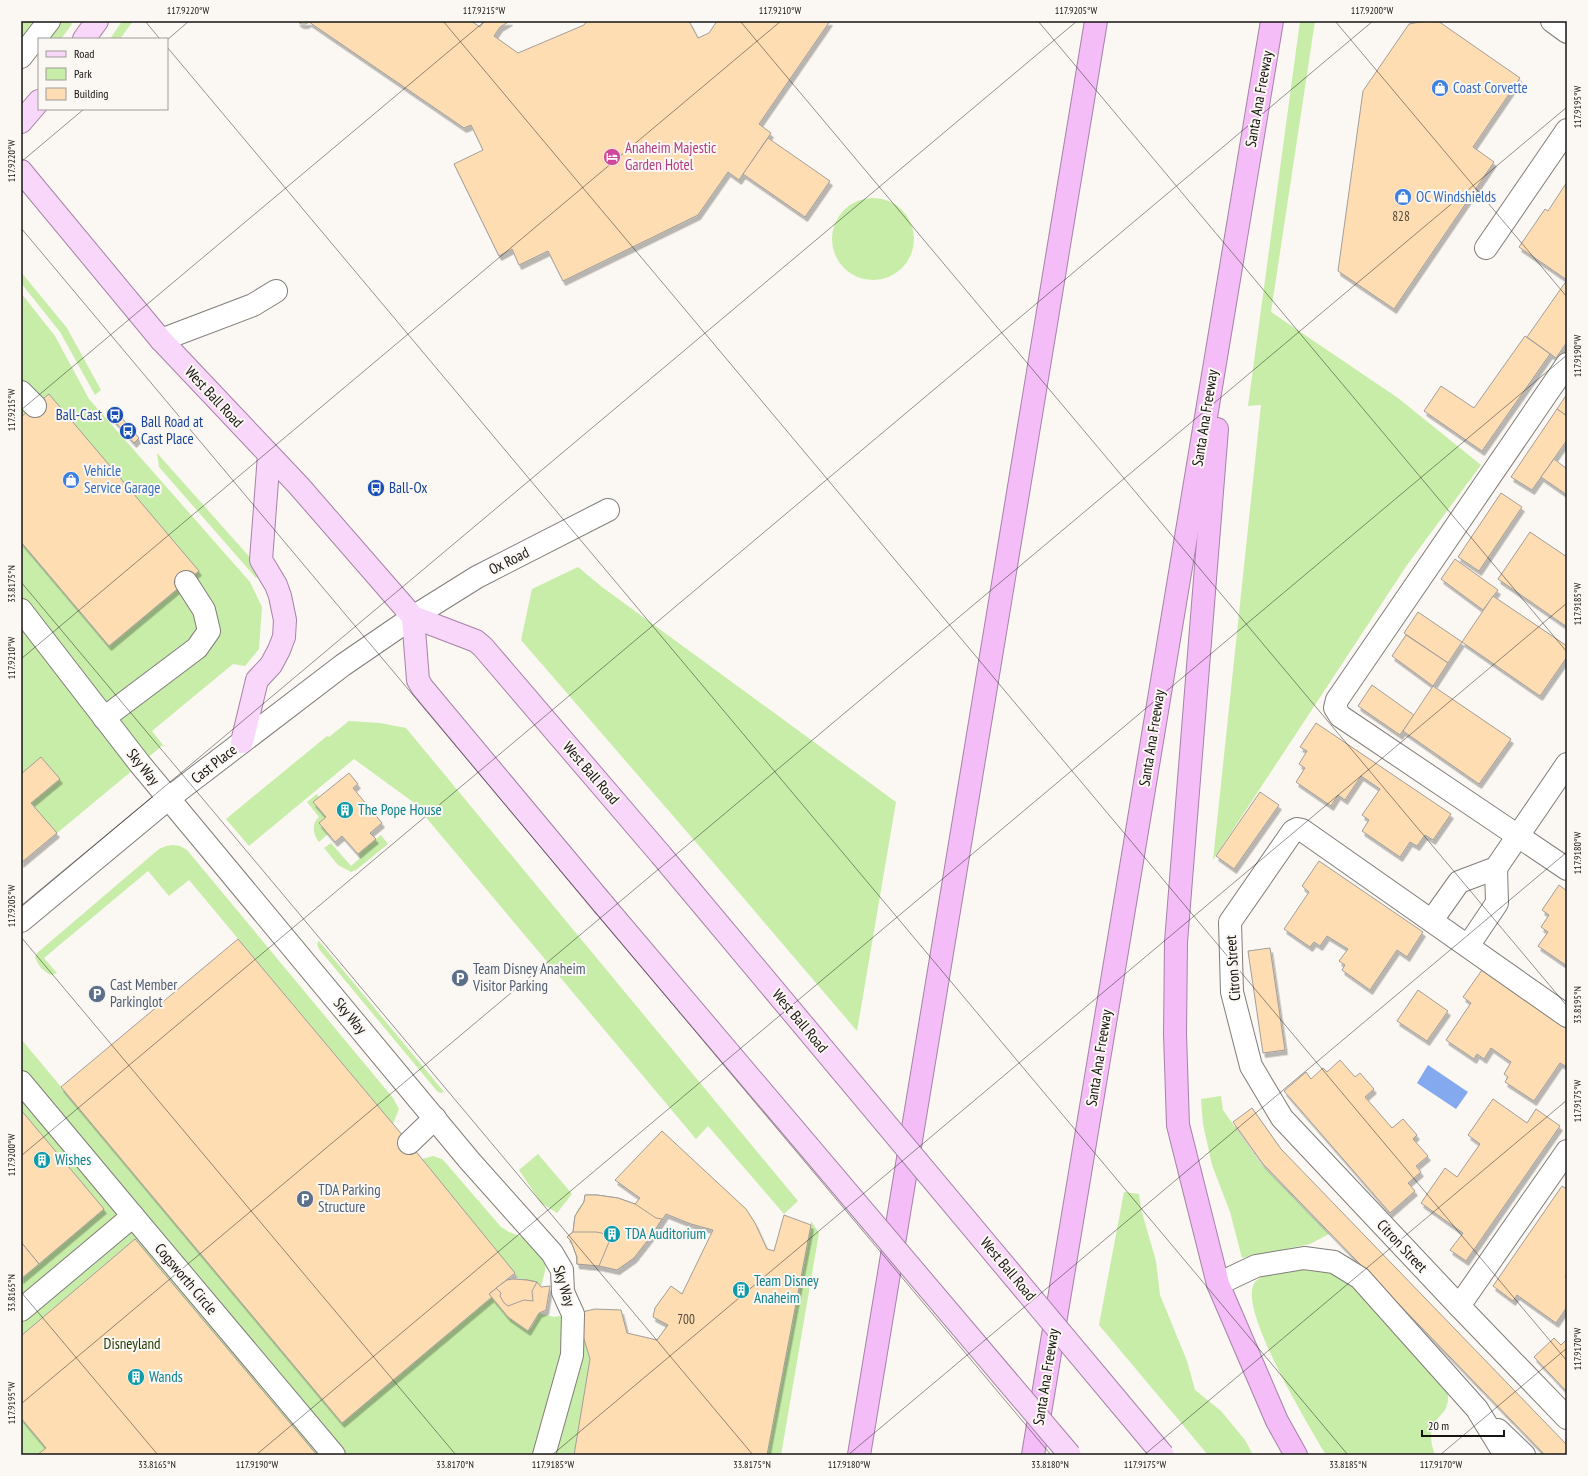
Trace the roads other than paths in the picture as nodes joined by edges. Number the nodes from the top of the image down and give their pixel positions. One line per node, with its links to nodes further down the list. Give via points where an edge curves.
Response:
1 (49, 21): 8 (street)
2 (97, 21): 7 (main road)
3 (1096, 21): 46 (highway)
4 (1272, 21): 14 (highway, Santa Ana Freeway)
5 (1552, 21): 6 (street)
6 (1567, 32)
7 (85, 38)
8 (21, 57)
9 (38, 102): 10 (main road)
10 (21, 122)
11 (1567, 130): 13 (street)
12 (21, 171): 16 (main road, West Ball Road)
13 (1486, 248)
14 (1228, 282): 39 (highway, via 1176,942 1178,1125); 47 (highway, Santa Ana Freeway)
15 (276, 291): 16 (street, via 253,305)
16 (161, 340): 18 (main road, West Ball Road)
17 (1567, 364): 27 (street, via 1337,700 1335,708 1340,716)
18 (269, 455): 22 (main road, West Ball Road); 24 (main road, via 261,560 280,596 285,620 284,637 271,665 257,680)
19 (608, 510): 22 (street, Ox Road, via 477,577)
20 (186, 582): 23 (street, via 204,610 209,631 197,648)
21 (21, 610): 23 (street, Sky Way)
22 (413, 617): 24 (street, Cast Place, via 343,665); 48 (main road, bridge, via 418,680 422,687); 49 (main road, West Ball Road, bridge, via 476,641 482,647 661,855)
23 (104, 718): 26 (street, Sky Way)
24 (242, 742): 26 (street, Cast Place)
25 (1567, 764): 27 (street)
26 (169, 798): 30 (street, Cast Place); 35 (street, Sky Way)
27 (1518, 836): 28 (street); 29 (street)
28 (1496, 868): 31 (street, via 1459,882); 32 (street, via 1497,903)
29 (1567, 869)
30 (21, 920)
31 (1432, 920): 32 (street, Citron Street); 40 (street, Citron Street, via 1297,829 1293,831 1230,922 1232,992 1250,1066 1282,1118)
32 (1468, 946): 33 (street, Citron Street)
33 (1567, 1016)
34 (21, 1082): 38 (street, Cogsworth Circle)
35 (435, 1118): 36 (street); 45 (street, Sky Way, via 552,1253 562,1270 563,1292 573,1314 572,1355)
36 (409, 1143)
37 (1567, 1150): 40 (street)
38 (133, 1216): 41 (street); 44 (street, Cogsworth Circle)
39 (1218, 1284): 42 (street, via 1256,1266 1304,1258 1334,1262 1360,1278); 50 (highway, via 1277,1421)
40 (1459, 1306): 43 (street, Citron Street)
41 (21, 1310)
42 (1477, 1409): 51 (street); 52 (street)
43 (1567, 1418)
44 (334, 1455)
45 (544, 1455)
46 (859, 1455)
47 (1033, 1455)
48 (1070, 1455)
49 (1163, 1455)
50 (1296, 1455)
51 (1505, 1455)
52 (1524, 1455)

